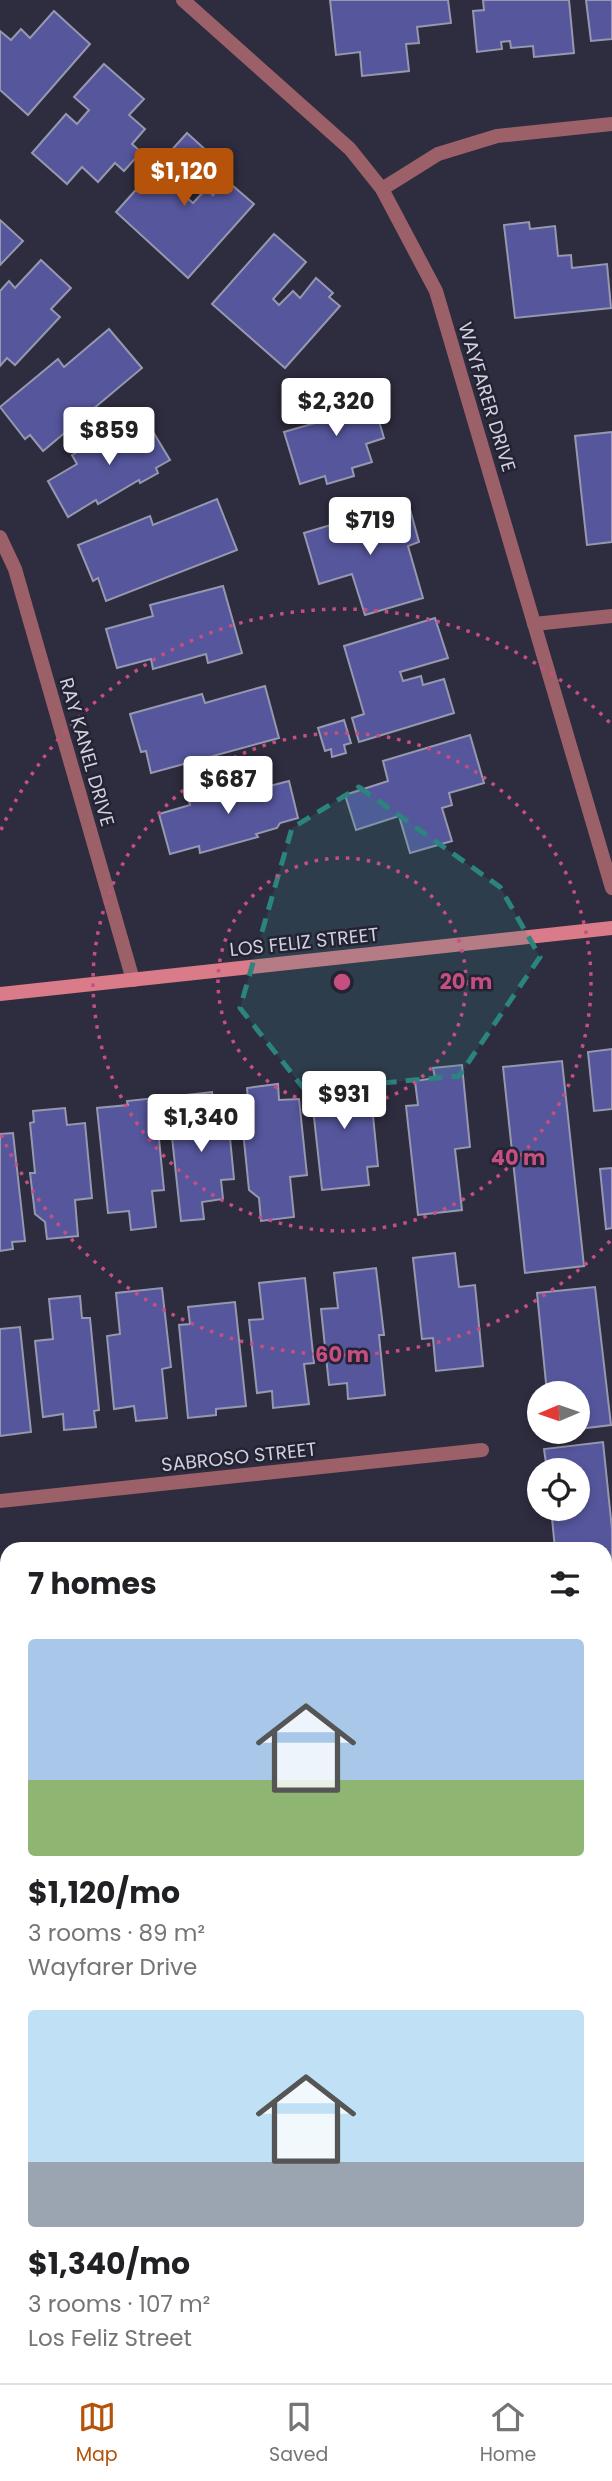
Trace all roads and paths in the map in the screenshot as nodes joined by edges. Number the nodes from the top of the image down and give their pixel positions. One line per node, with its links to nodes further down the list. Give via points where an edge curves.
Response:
1 (183, 0): 3 (street, WAYFARER DRIVE, via 350,149)
2 (612, 124): 3 (street, via 497,136 438,154)
3 (382, 189): 6 (street, WAYFARER DRIVE, via 436,292)
4 (0, 537): 9 (street, RAY KANEL DRIVE, via 15,569)
5 (612, 616): 6 (street)
6 (534, 624): 7 (street, WAYFARER DRIVE)
7 (612, 888)
8 (612, 928): 9 (street, LOS FELIZ STREET)
9 (133, 979): 10 (street, LOS FELIZ STREET)
10 (0, 994)
11 (481, 1450): 12 (street, SABROSO STREET)
12 (0, 1501)

